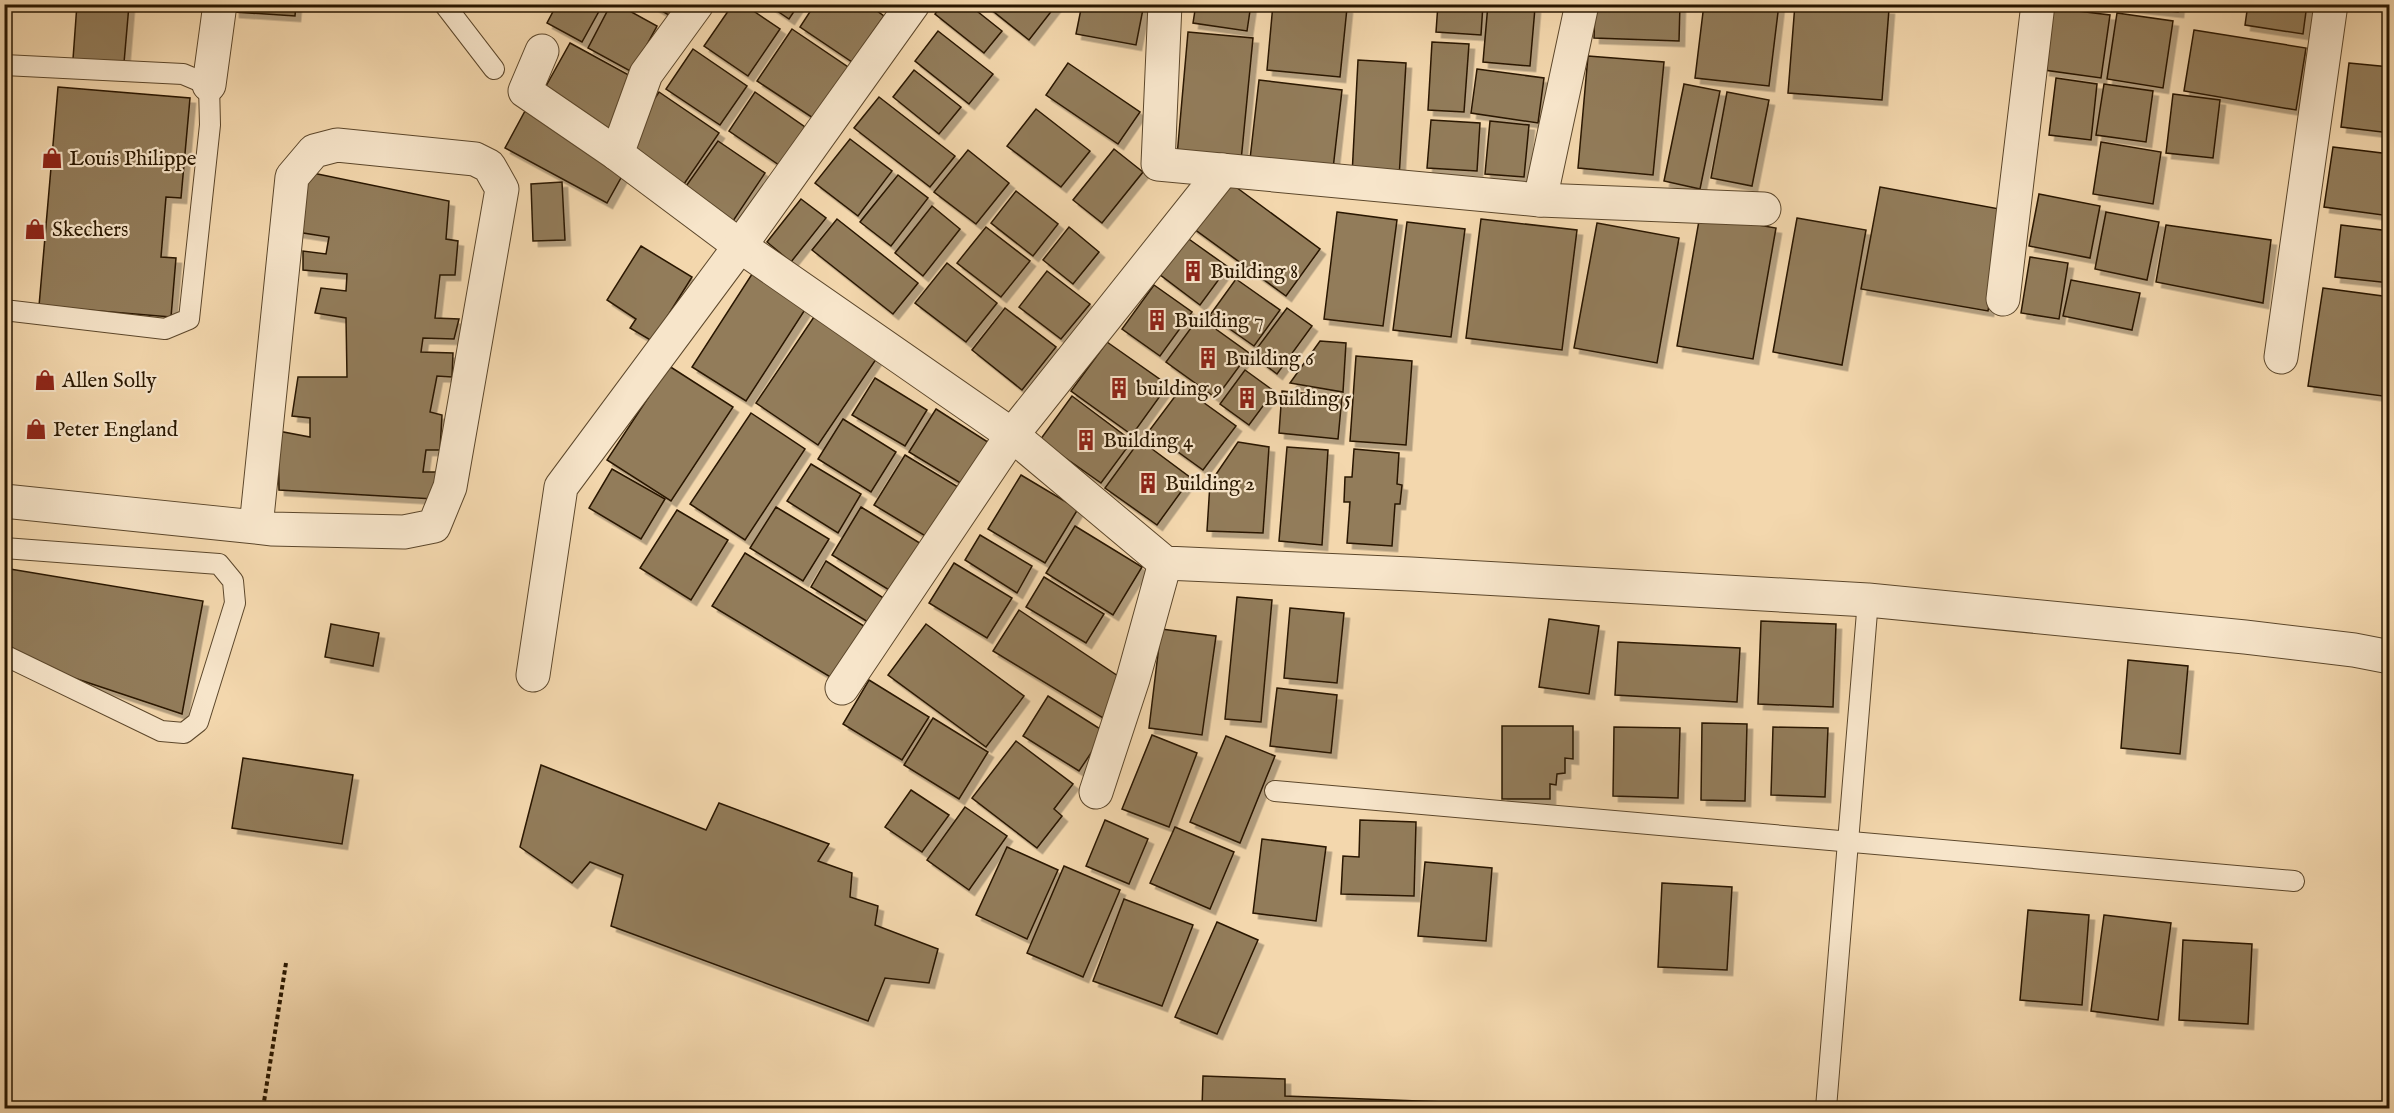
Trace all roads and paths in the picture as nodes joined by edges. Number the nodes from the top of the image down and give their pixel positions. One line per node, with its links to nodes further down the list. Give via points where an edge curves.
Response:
1 (220, 4): 12 (street)
2 (444, 4): 11 (lane)
3 (697, 4): 13 (street, via 646,74)
4 (913, 4): 17 (street)
5 (1165, 4): 14 (street, via 1158,164)
6 (1582, 4): 15 (street)
7 (2038, 4): 18 (street)
8 (2331, 4): 20 (street)
9 (542, 51): 13 (street, via 525,91)
10 (4, 65): 12 (lane, via 183,74)
11 (494, 69)
12 (209, 85): 19 (lane, via 210,125 189,319 165,329)
13 (617, 154): 17 (street)
14 (1223, 170): 15 (street); 21 (street)
15 (1540, 200): 16 (street)
16 (1764, 209)
17 (740, 246): 21 (street); 29 (street, via 561,487)
18 (2004, 299)
19 (4, 310)
20 (2281, 357)
21 (1012, 435): 25 (street); 30 (street)
22 (4, 501): 23 (street)
23 (256, 528): 23 (street, via 292,177 314,151 337,145 475,159 489,166 502,189 450,488 434,526 404,532)
24 (4, 548): 27 (lane, via 219,564 233,581 235,603 198,722 184,733 161,732)
25 (1165, 563): 26 (street); 32 (street)
26 (1868, 600): 28 (street, via 2246,637); 33 (lane)
27 (4, 655)
28 (2390, 657)
29 (533, 675)
30 (842, 688)
31 (1275, 791): 33 (lane)
32 (1096, 792)
33 (1848, 843): 34 (lane); 37 (lane)
34 (2294, 881)
35 (286, 963): 36 (path)
36 (263, 1108)
37 (1826, 1108)

